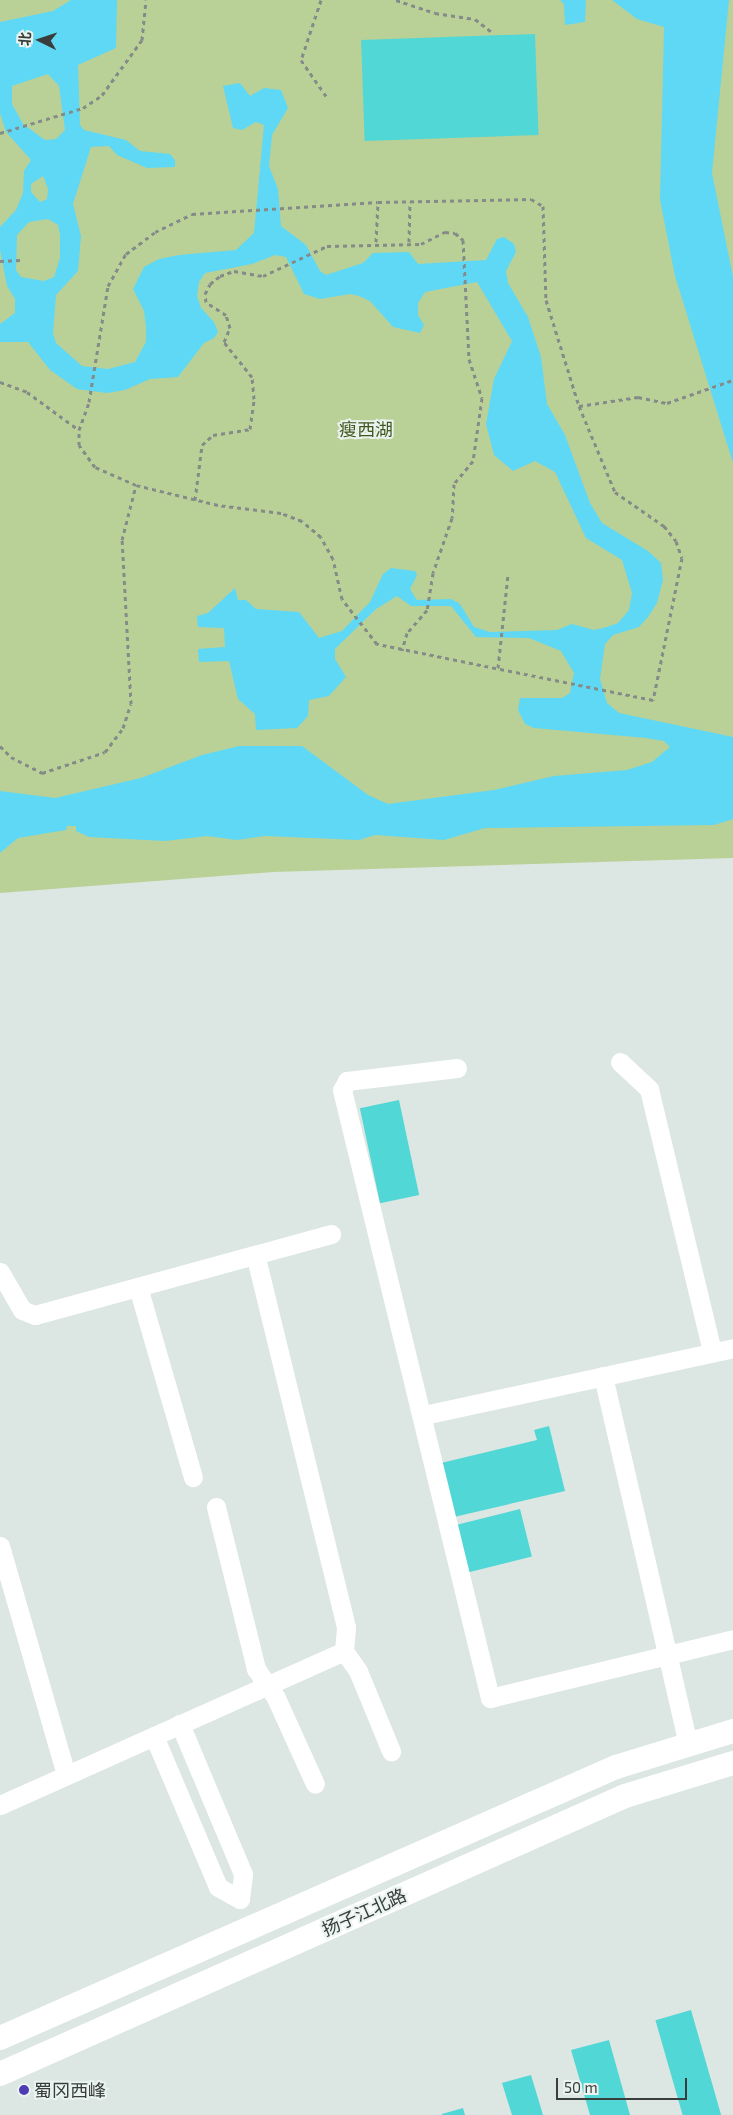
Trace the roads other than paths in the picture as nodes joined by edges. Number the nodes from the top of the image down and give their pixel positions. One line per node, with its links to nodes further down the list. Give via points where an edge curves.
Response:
1 (620, 1062): 8 (lane, via 649,1089)
2 (457, 1068): 10 (lane, via 347,1081 342,1090)
3 (331, 1234): 4 (lane)
4 (255, 1255): 6 (lane); 15 (lane, via 346,1627)
5 (0, 1272): 6 (lane, via 22,1310 35,1315)
6 (138, 1287): 11 (lane)
7 (733, 1348): 8 (lane)
8 (712, 1352): 9 (lane)
9 (603, 1376): 10 (lane); 16 (lane)
10 (424, 1415): 16 (lane, via 490,1698)
11 (193, 1477)
12 (216, 1507): 17 (lane, via 256,1669)
13 (0, 1546): 24 (lane)
14 (733, 1639): 16 (lane)
15 (344, 1651): 17 (lane); 22 (lane, via 358,1671)
16 (666, 1655): 21 (lane)
17 (265, 1686): 18 (lane); 25 (lane, via 276,1698)
18 (180, 1724): 20 (lane); 20 (lane, via 243,1874 240,1900 218,1887)
19 (733, 1730): 21 (main road, 扬子江北路)
20 (154, 1736): 24 (lane)
21 (688, 1744): 27 (main road, 扬子江北路, via 616,1767)
22 (391, 1751)
23 (733, 1763): 28 (main road, 扬子江北路, via 625,1796)
24 (66, 1775): 26 (lane)
25 (315, 1784)
26 (0, 1805)
27 (0, 2038)
28 (0, 2074)

